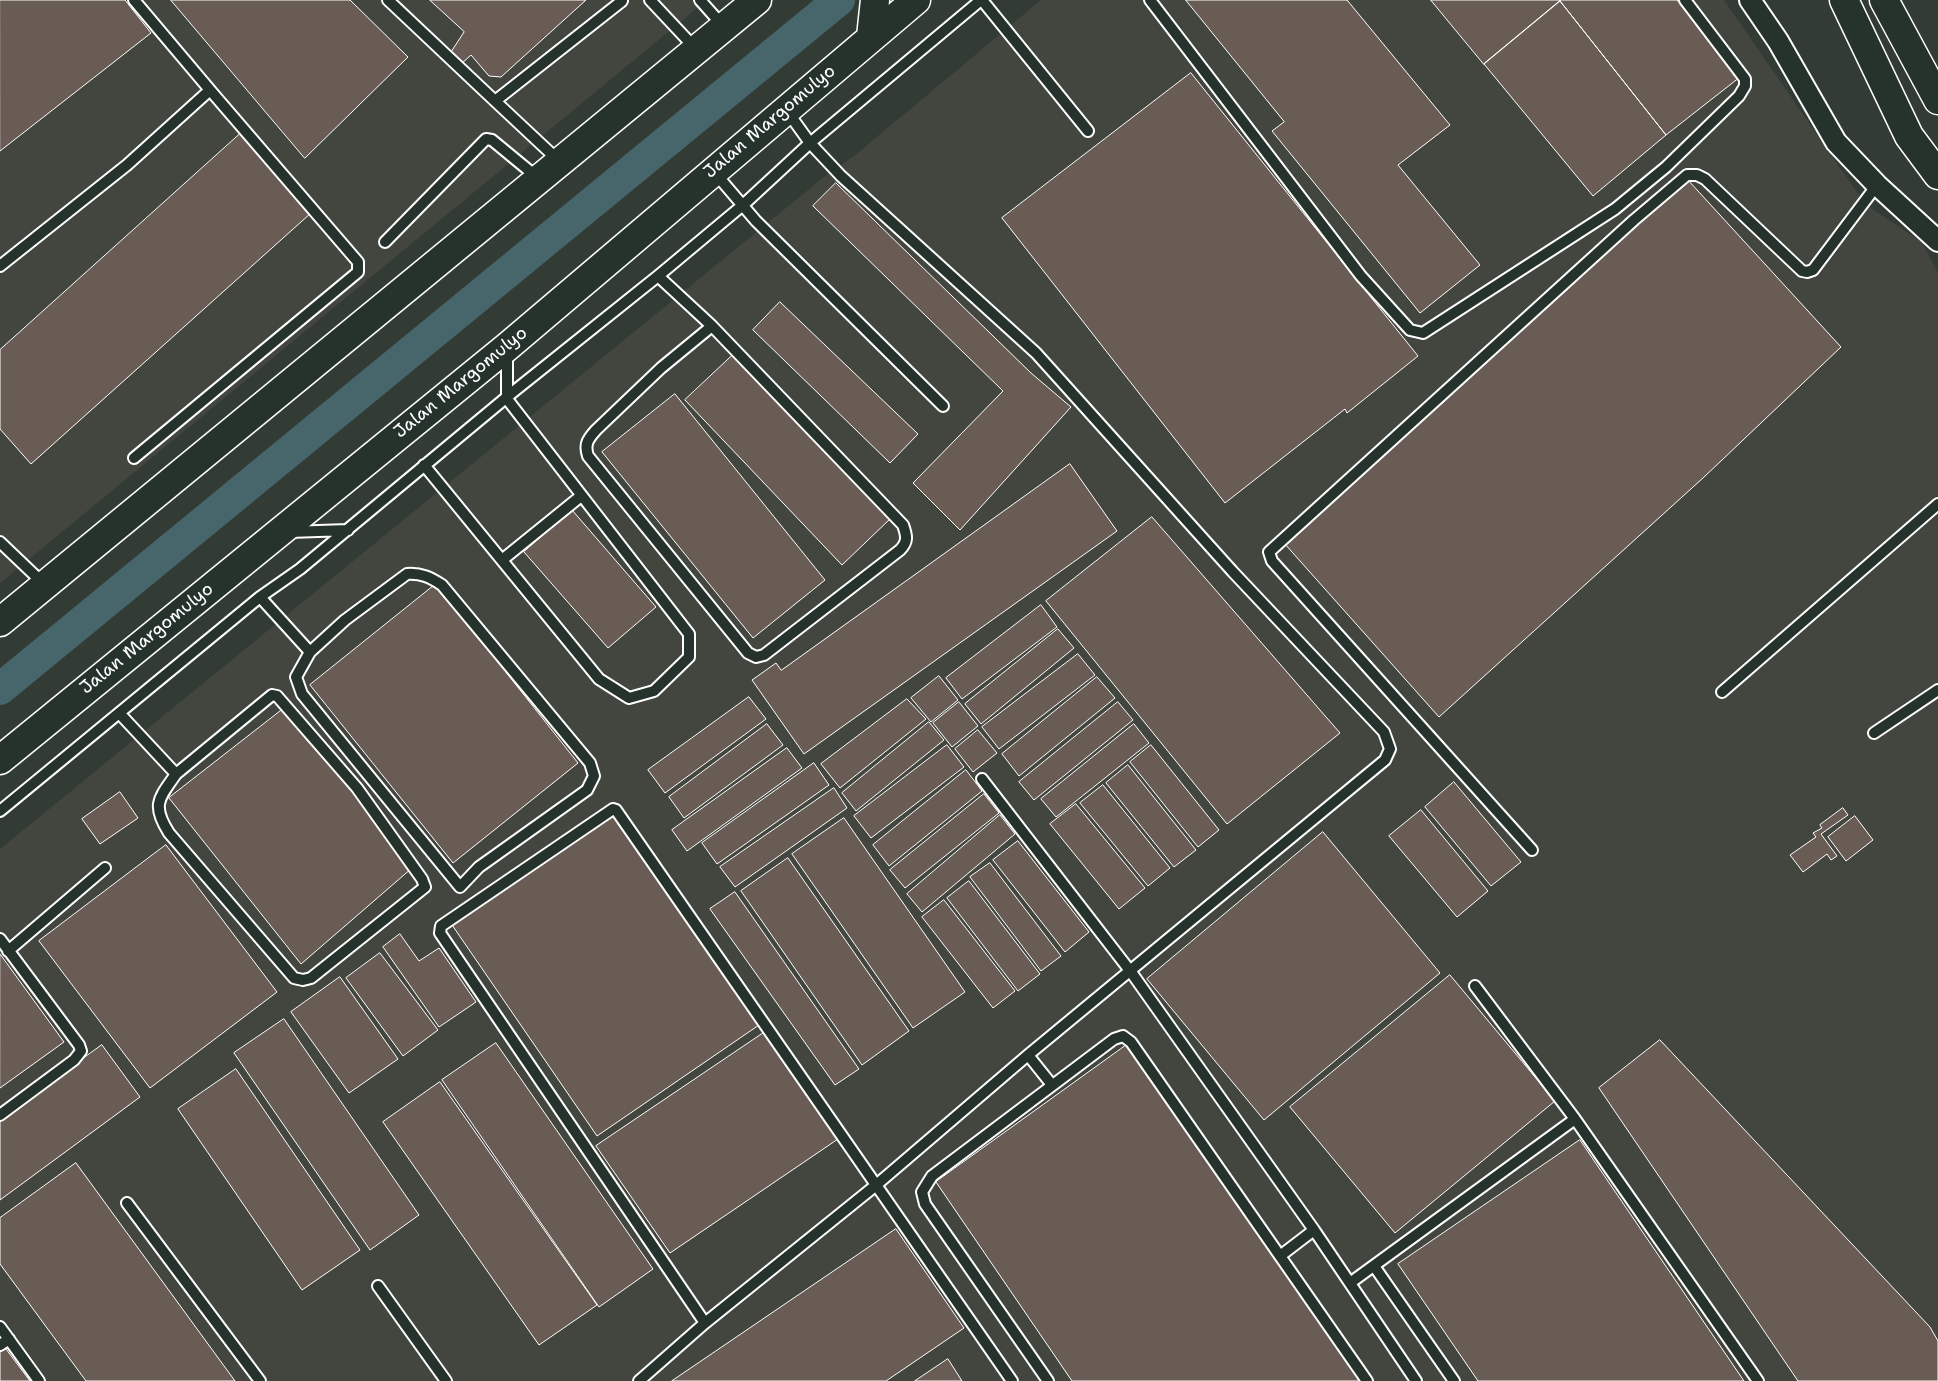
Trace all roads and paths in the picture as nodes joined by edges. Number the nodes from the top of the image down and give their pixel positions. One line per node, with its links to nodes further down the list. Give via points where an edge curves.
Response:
1 (134, 0): 17 (lane)
2 (388, 0): 19 (lane)
3 (650, 0): 16 (lane)
4 (700, 0): 15 (lane)
5 (757, 0): 15 (main road)
6 (916, 0): 14 (main road, Jalan Margomulyo)
7 (981, 0): 21 (lane); 22 (lane)
8 (1150, 0): 9 (lane, via 1362,276 1410,330 1423,333 1614,210 1666,166 1739,96 1745,79)
9 (1685, 0)
10 (1750, 0): 27 (street, via 1778,41 1836,142)
11 (1844, 0): 25 (main road, via 1909,136)
12 (1884, 0): 18 (main road)
13 (622, 1): 19 (lane)
14 (873, 21): 20 (main road, Jalan Margomulyo)
15 (725, 28): 16 (main road)
16 (697, 50): 23 (main road)
17 (210, 90): 31 (lane, via 127,164); 37 (lane, via 358,262 358,272)
18 (1938, 100)
19 (495, 101): 23 (lane)
20 (786, 109): 22 (lane); 24 (main road, Jalan Margomulyo)
21 (1088, 131)
22 (810, 143): 28 (lane); 61 (lane, via 841,176 1036,353 1233,572 1384,732 1390,750 1386,760)
23 (560, 162): 26 (main road)
24 (712, 171): 28 (lane); 34 (main road, Jalan Margomulyo)
25 (1938, 175)
26 (539, 179): 30 (lane, via 492,140 486,140); 45 (main road)
27 (1877, 185): 29 (street); 57 (lane, via 1813,270 1807,272 1802,271 1705,179 1687,175 1269,552 1272,561)
28 (743, 205): 32 (lane); 36 (lane)
29 (1938, 241)
30 (385, 242)
31 (0, 266)
32 (658, 276): 33 (lane); 35 (lane)
33 (712, 326): 33 (lane, via 903,525 907,536 906,544 900,550 764,655 756,657 748,653 588,456 585,447 596,430 661,368)
34 (507, 347): 35 (lane); 42 (main road, Jalan Margomulyo)
35 (507, 398): 38 (lane); 39 (lane)
36 (943, 406)
37 (134, 458)
38 (424, 465): 41 (lane); 44 (lane)
39 (581, 496): 44 (lane); 44 (lane, via 689,634 689,657 654,691 630,698 599,679)
40 (1938, 504): 50 (lane)
41 (348, 530): 42 (lane); 46 (lane)
42 (277, 532): 53 (main road, Jalan Margomulyo)
43 (0, 542): 45 (lane)
44 (502, 560)
45 (45, 585): 47 (main road)
46 (260, 596): 48 (lane); 51 (lane)
47 (0, 622)
48 (310, 652): 48 (lane, via 345,620 407,574 430,577 442,585 590,763 594,776 587,790 479,867 460,887 302,694 296,677)
49 (1938, 690): 52 (lane)
50 (1722, 692)
51 (120, 714): 54 (lane); 56 (lane)
52 (1874, 733)
53 (0, 760)
54 (176, 774): 54 (lane, via 159,799 160,819 294,978 310,978 425,887 357,788 277,696 272,695)
55 (982, 779): 61 (lane)
56 (0, 811)
57 (1532, 850)
58 (105, 868): 60 (lane)
59 (0, 939): 60 (lane)
60 (8, 951): 65 (lane, via 79,1045 80,1051 74,1060)
61 (1131, 972): 63 (lane); 69 (lane)
62 (1475, 986): 66 (lane)
63 (1028, 1055): 64 (lane); 67 (lane)
64 (1052, 1084): 70 (lane, via 1114,1040 1123,1036 1131,1042); 83 (lane, via 932,1176 922,1192 925,1204)
65 (0, 1115)
66 (1575, 1119): 71 (lane); 86 (lane)
67 (875, 1186): 74 (lane); 74 (lane, via 616,810 611,810 441,926 440,933); 82 (lane)
68 (127, 1202): 79 (lane)
69 (1314, 1230): 70 (lane); 72 (lane)
70 (1280, 1256): 84 (lane)
71 (1374, 1266): 72 (lane); 77 (lane)
72 (1350, 1283): 85 (lane)
73 (378, 1286): 80 (lane)
74 (705, 1323): 81 (lane)
75 (0, 1327): 76 (lane)
76 (4, 1342): 78 (lane)
77 (1450, 1380)
78 (39, 1381)
79 (260, 1381)
80 (446, 1381)
81 (638, 1381)
82 (1012, 1381)
83 (1048, 1381)
84 (1367, 1381)
85 (1416, 1381)
86 (1758, 1381)

